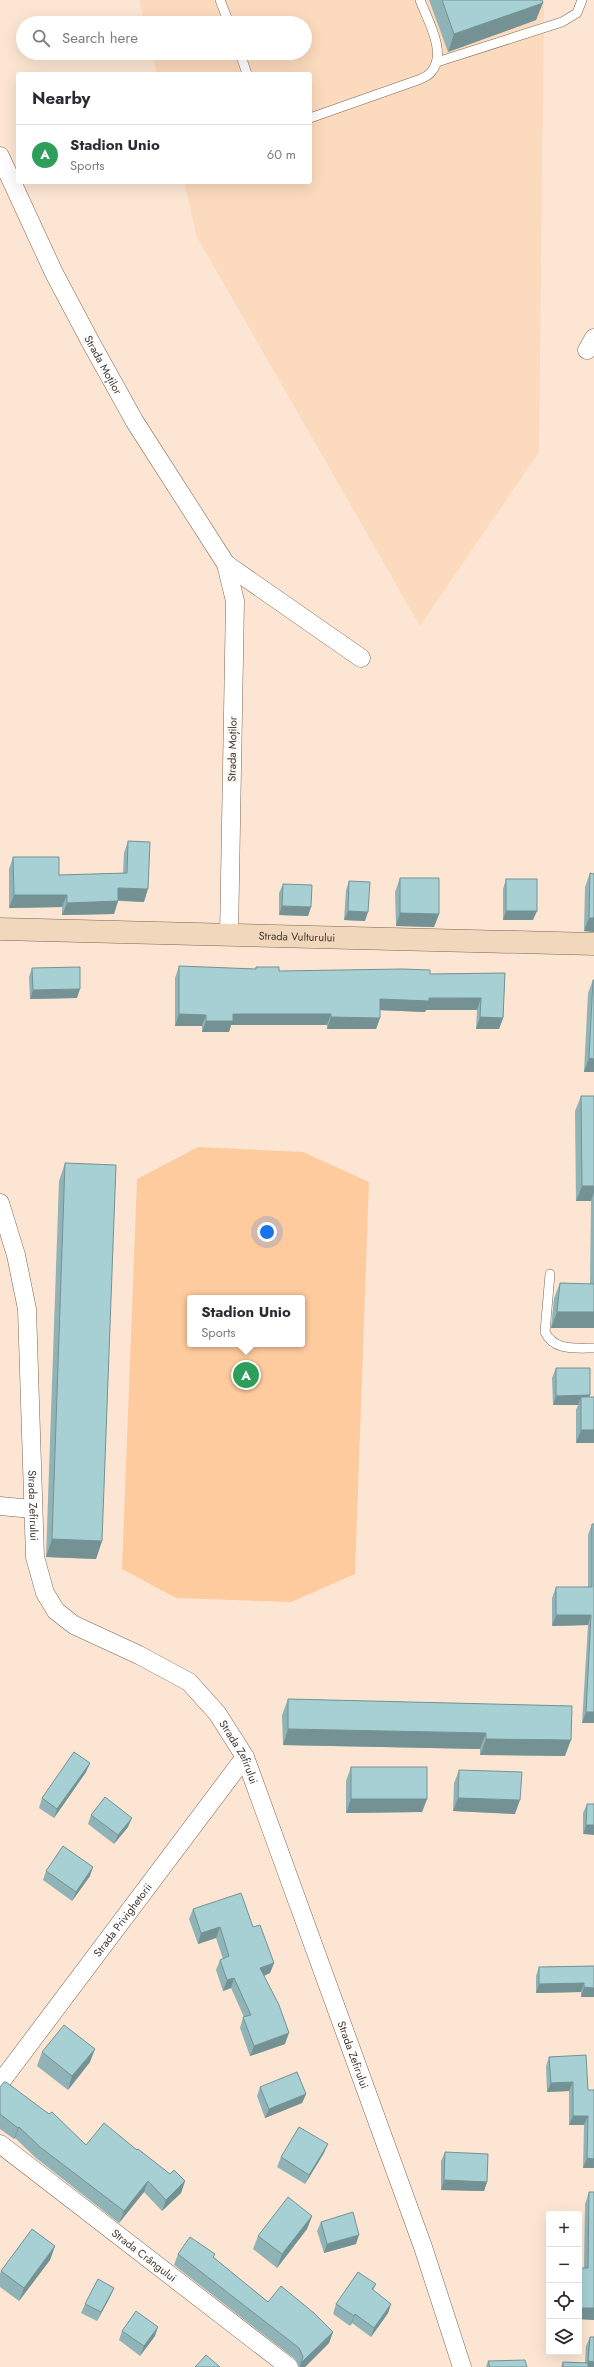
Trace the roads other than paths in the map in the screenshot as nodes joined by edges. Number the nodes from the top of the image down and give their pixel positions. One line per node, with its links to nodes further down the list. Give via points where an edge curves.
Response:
1 (220, 0): 4 (lane)
2 (420, 0): 6 (lane, via 437,47)
3 (582, 0): 6 (lane, via 577,13 562,22)
4 (226, 16)
5 (242, 60): 7 (lane)
6 (437, 62): 8 (lane, via 431,73 418,80)
7 (246, 72)
8 (312, 117)
9 (0, 156): 10 (street, Strada Moților, via 54,273 90,341 135,422)
10 (226, 564): 11 (street, Strada Moților); 13 (street, Strada Moților, via 235,601)
11 (361, 658)
12 (0, 929): 13 (street, Strada Vulturului)
13 (229, 936): 14 (street, Strada Vulturului)
14 (594, 944)
15 (0, 1203): 19 (street, Strada Zefirului, via 16,1255 27,1309)
16 (550, 1274): 17 (lane, via 544,1332 548,1339 556,1346)
17 (594, 1348)
18 (0, 1506): 19 (street)
19 (32, 1509): 20 (street, Strada Zefirului, via 35,1557 45,1594 56,1611 74,1625 189,1682 217,1713)
20 (245, 1757): 21 (street, Strada Privighetorii); 24 (street, Strada Zefirului, via 423,2247)
21 (0, 2083)
22 (0, 2144): 23 (street, Strada Crângului)
23 (289, 2367)
24 (462, 2367)

